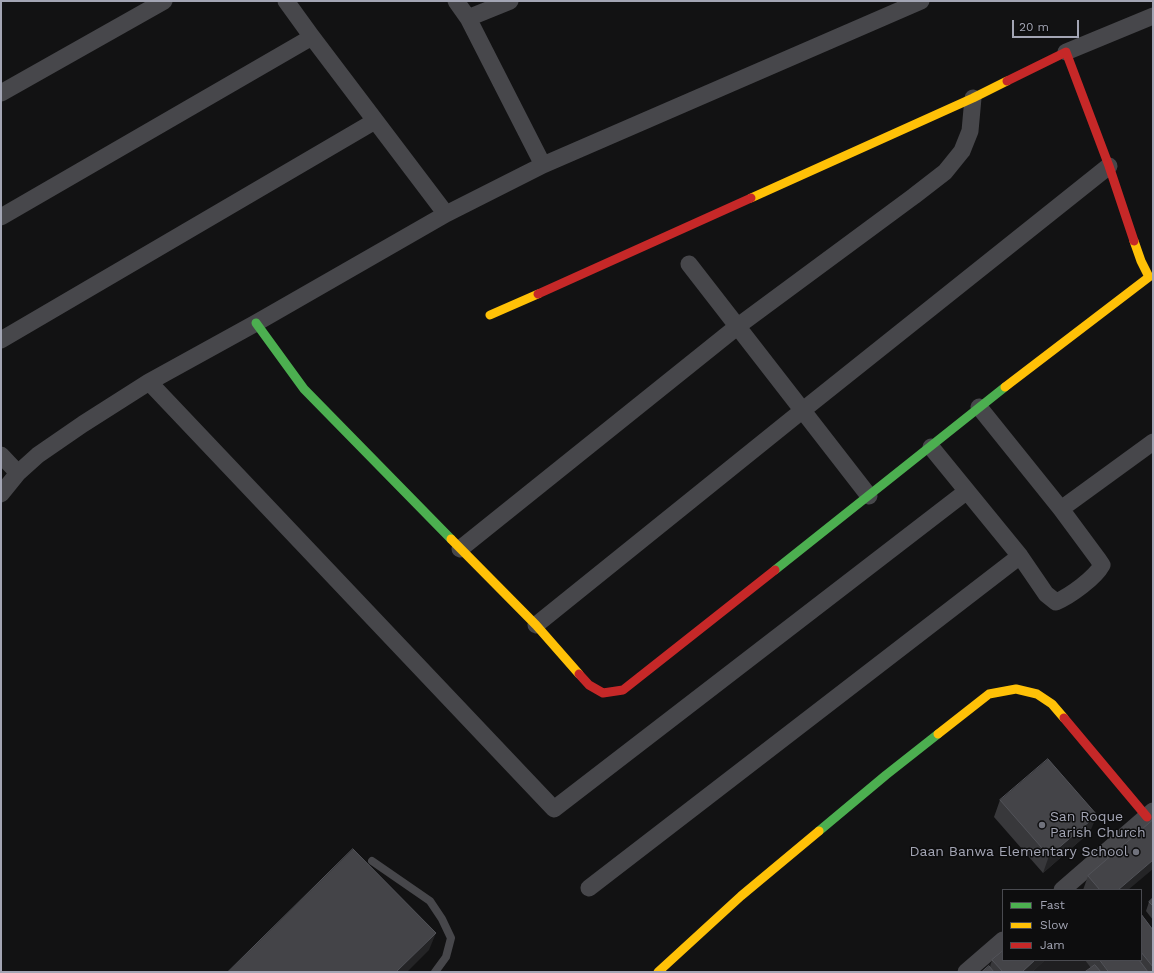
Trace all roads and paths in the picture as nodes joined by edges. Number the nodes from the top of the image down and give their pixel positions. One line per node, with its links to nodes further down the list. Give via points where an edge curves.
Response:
1 (164, 1): 10 (street)
2 (286, 1): 8 (street)
3 (456, 1): 7 (street)
4 (510, 1): 7 (street)
5 (921, 1): 13 (street)
6 (1153, 16): 9 (street)
7 (468, 18): 13 (street)
8 (312, 37): 12 (street); 16 (street)
9 (1066, 52): 11 (street); 14 (street)
10 (1, 93)
11 (973, 98): 19 (street); 21 (street, via 970,131 962,151 945,172)
12 (375, 121): 15 (street); 22 (street)
13 (543, 165): 15 (street)
14 (1109, 166): 18 (street, via 1141,261); 25 (street)
15 (446, 214): 20 (street)
16 (1, 217)
17 (689, 264): 21 (street)
18 (1151, 275): 24 (street)
19 (490, 316)
20 (256, 323): 23 (street); 34 (street, via 304,389)
21 (738, 326): 25 (street); 34 (street)
22 (1, 340)
23 (149, 382): 29 (street, via 38,455); 30 (street, via 554,809)
24 (979, 407): 27 (street); 33 (street)
25 (803, 410): 32 (street); 36 (street)
26 (1153, 442): 33 (street)
27 (931, 447): 30 (street); 32 (street)
28 (1, 455): 29 (street)
29 (18, 473): 31 (street)
30 (966, 491): 35 (street)
31 (1, 494)
32 (869, 496): 36 (street, via 623,690 603,693 589,685)
33 (1061, 510): 35 (street, via 1102,565 1099,572 1067,597 1056,602 1046,594)
34 (460, 549): 36 (street)
35 (1020, 556): 39 (street)
36 (536, 625)
37 (1150, 814): 40 (street); 43 (street, via 1052,704 1037,694 1016,689 989,694 886,775 753,886)
38 (372, 861): 42 (lane, via 430,901 442,919 451,938 446,957)
39 (589, 888)
40 (1063, 889)
41 (1002, 941): 44 (street)
42 (435, 972)
43 (658, 972)
44 (966, 972)

